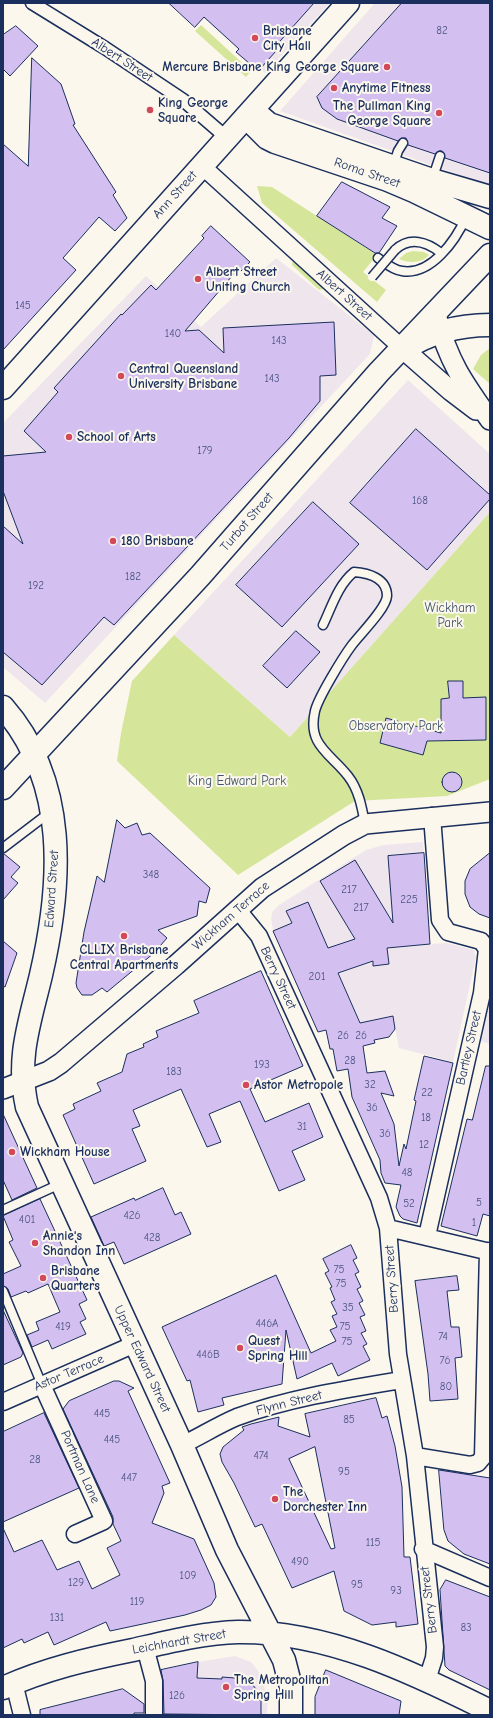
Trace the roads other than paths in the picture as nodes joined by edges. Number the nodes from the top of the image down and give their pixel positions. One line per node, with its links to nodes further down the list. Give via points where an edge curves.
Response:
1 (32, 3): 4 (street, Albert Street, via 183,100)
2 (348, 3): 3 (main road, Ann Street)
3 (250, 114): 4 (main road, Ann Street); 8 (main road, Roma Street, via 268,138 275,142)
4 (227, 138): 7 (main road, Ann Street)
5 (403, 143): 8 (lane)
6 (440, 156): 9 (lane)
7 (202, 166): 19 (street, Albert Street); 20 (main road, Ann Street)
8 (391, 173): 9 (main road, Roma Street); 11 (main road, Roma Street, via 420,194)
9 (432, 180): 10 (main road, Roma Street)
10 (490, 197)
11 (466, 217): 12 (main road, Roma Street); 13 (lane, via 457,234)
12 (490, 228)
13 (441, 253): 15 (lane, via 425,267 410,272 398,270); 16 (lane, bridge, via 419,241 407,243 395,250)
14 (490, 255): 17 (main road, Turbot Street)
15 (378, 258)
16 (372, 277)
17 (438, 322): 18 (main road); 19 (main road, Turbot Street); 21 (street, Albert Street, via 456,371)
18 (490, 325)
19 (400, 352): 21 (street, Albert Street); 24 (main road, Turbot Street, via 200,576)
20 (3, 388)
21 (490, 420)
22 (323, 625): 29 (lane, via 339,590 354,572 372,575 383,584 387,597 382,608 351,646 315,709 313,723 313,734 319,746 355,786)
23 (3, 707): 24 (main road, Edward Street, via 18,724)
24 (35, 753): 25 (main road, Turbot Street); 26 (main road, Edward Street)
25 (3, 788)
26 (52, 810): 30 (lane); 32 (main road, Edward Street, via 55,850 53,906 44,962)
27 (490, 812): 28 (street, Wickham Terrace)
28 (432, 816): 29 (street, Wickham Terrace); 36 (street, Bartley Street, via 440,920 448,932 481,941 487,949 482,993)
29 (365, 824): 31 (street, Wickham Terrace, via 262,888)
30 (3, 848)
31 (237, 909): 32 (street, Wickham Terrace, via 61,1063 49,1071); 35 (street, Berry Street, via 259,936 379,1198)
32 (13, 1085): 33 (main road, Upper Edward Street)
33 (62, 1183): 34 (lane); 39 (main road, Upper Edward Street)
34 (3, 1210)
35 (388, 1228): 36 (street); 40 (street, Berry Street)
36 (428, 1236): 37 (street)
37 (489, 1252): 44 (street, via 483,1457 480,1462 470,1465)
38 (4, 1295): 41 (lane)
39 (135, 1344): 41 (street, Astor Terrace); 43 (main road, Upper Edward Street)
40 (402, 1380): 43 (street, Flynn Street, via 253,1412 235,1418); 44 (street, Berry Street)
41 (42, 1384): 42 (street, Astor Terrace); 45 (street, Portman Lane, via 104,1521)
42 (3, 1402)
43 (182, 1445): 48 (main road, Upper Edward Street, via 227,1550)
44 (415, 1456): 46 (street, Berry Street)
45 (75, 1534)
46 (424, 1549): 47 (street); 50 (street, Berry Street, via 435,1647)
47 (490, 1578)
48 (271, 1634): 49 (main road, Leichhardt Street, via 224,1633); 50 (main road, Leichhardt Street, via 320,1642); 55 (main road, Upper Edward Street, via 284,1660 289,1678 292,1695)
49 (145, 1647): 51 (main road, Leichhardt Street, via 68,1664); 54 (street, via 154,1681)
50 (427, 1680): 52 (main road, Leichhardt Street)
51 (8, 1686): 53 (street)
52 (490, 1711)
53 (22, 1715)
54 (154, 1715)
55 (291, 1715)

